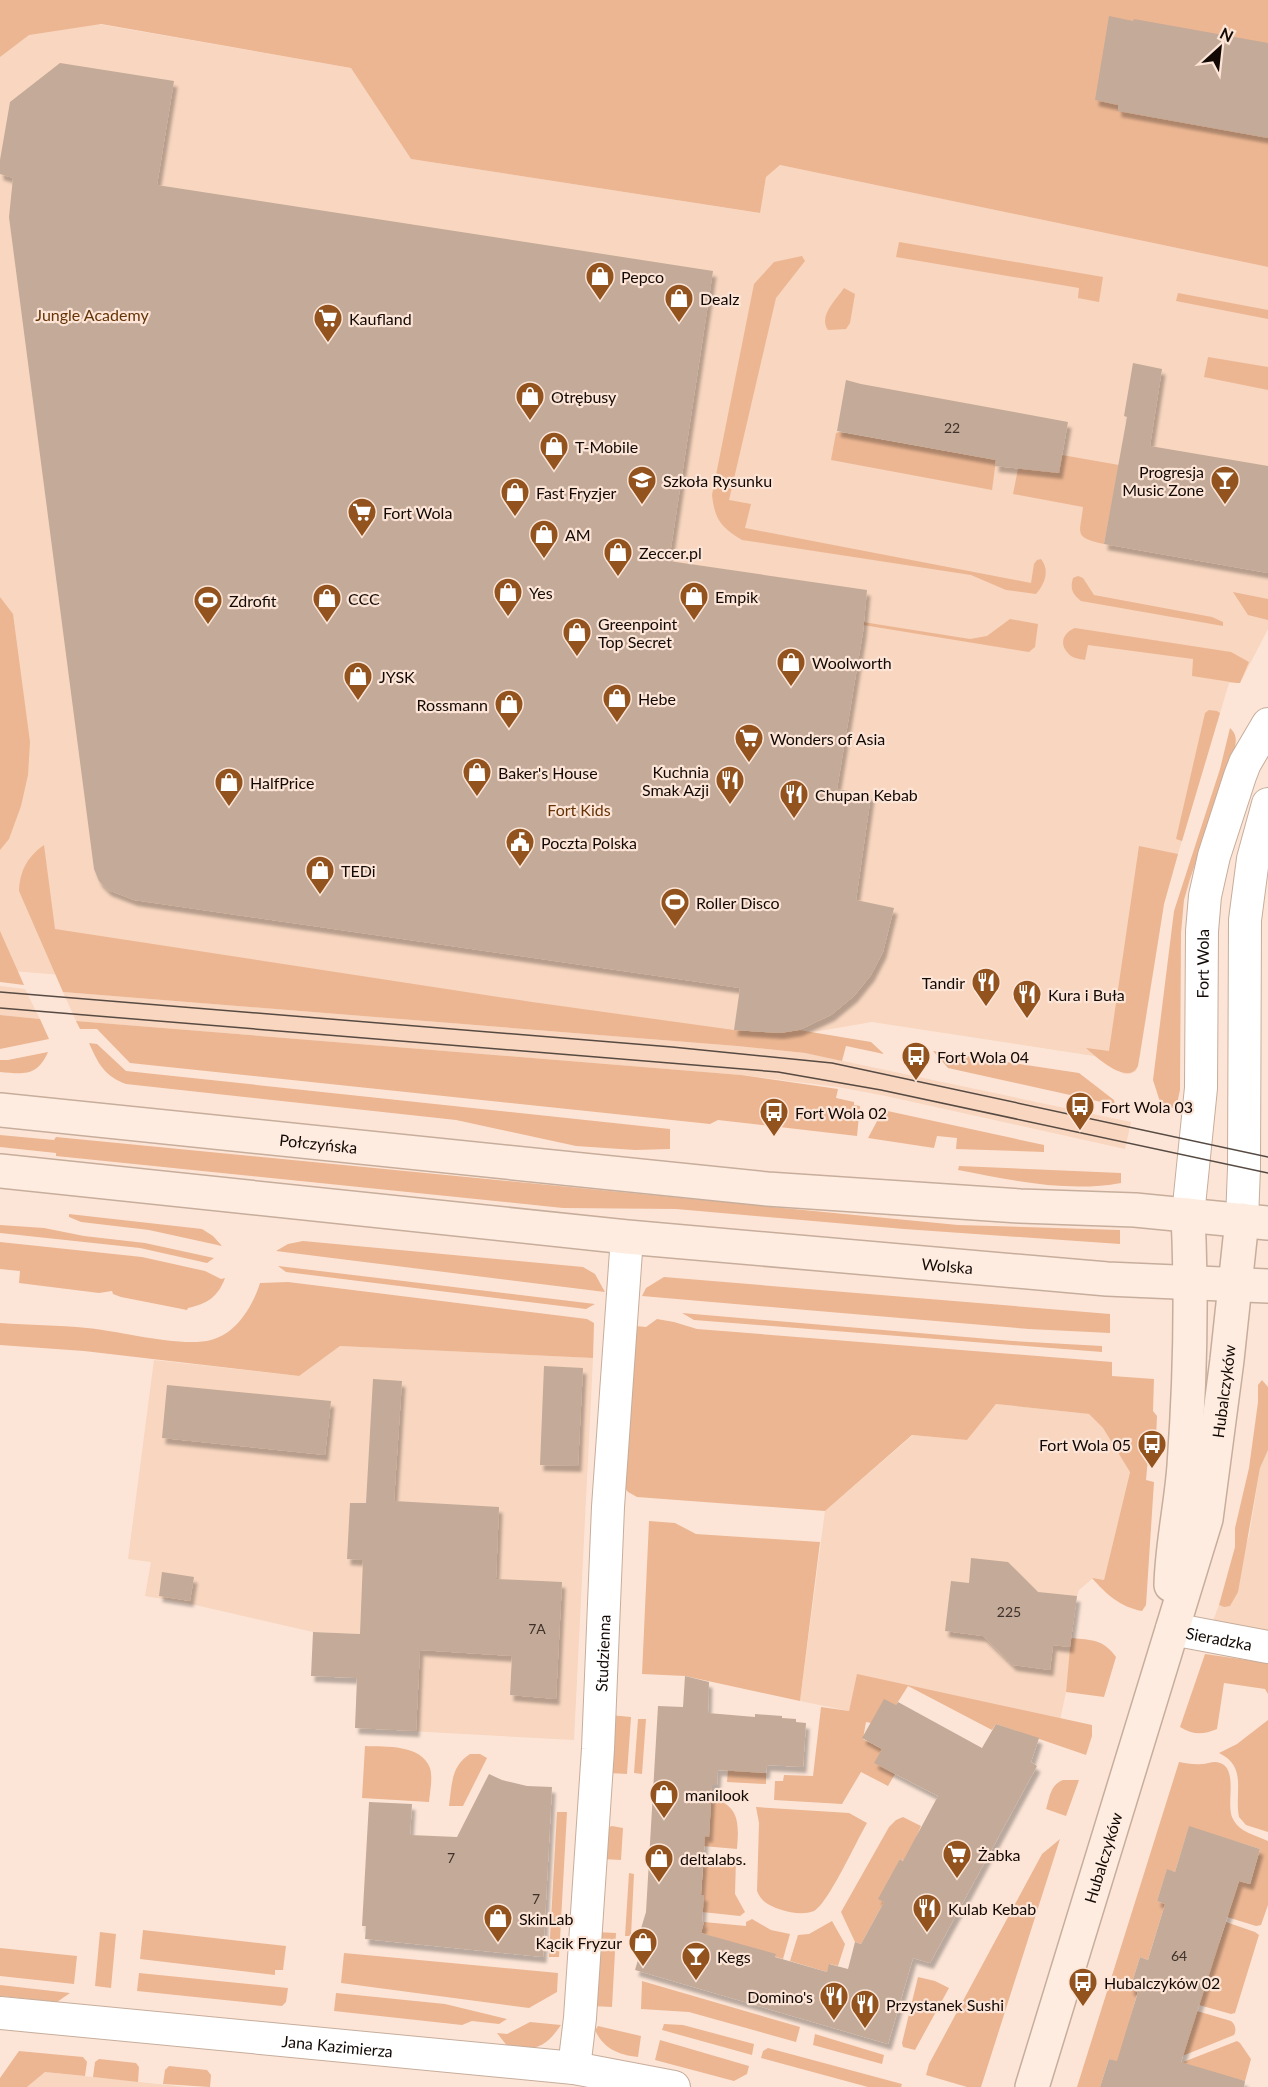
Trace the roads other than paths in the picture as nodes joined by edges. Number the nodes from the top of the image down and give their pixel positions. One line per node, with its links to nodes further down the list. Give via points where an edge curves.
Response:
1 (1268, 724): 5 (street, Fort Wola, via 1237,782 1205,896 1201,1081)
2 (1268, 804): 6 (street, via 1253,859 1245,920 1244,1160)
3 (0, 1110): 5 (main road, Połczyńska, via 767,1189)
4 (0, 1171): 7 (main road)
5 (1188, 1215): 6 (main road); 8 (main road, Hubalczyków)
6 (1255, 1221): 9 (main road, Hubalczyków)
7 (627, 1238): 8 (main road, Wolska); 14 (street, Studzienna)
8 (1191, 1283): 9 (main road, Wolska); 11 (main road, Hubalczyków, via 1184,1469 1171,1581)
9 (1235, 1285): 10 (main road, Wolska); 11 (main road, Hubalczyków, via 1206,1519)
10 (1268, 1286)
11 (1172, 1629): 12 (street, Sieradzka); 16 (main road, Hubalczyków)
12 (1268, 1647)
13 (0, 2013): 14 (street, Jana Kazimierza)
14 (574, 2068): 15 (street, Jana Kazimierza)
15 (674, 2087)
16 (1032, 2087)

